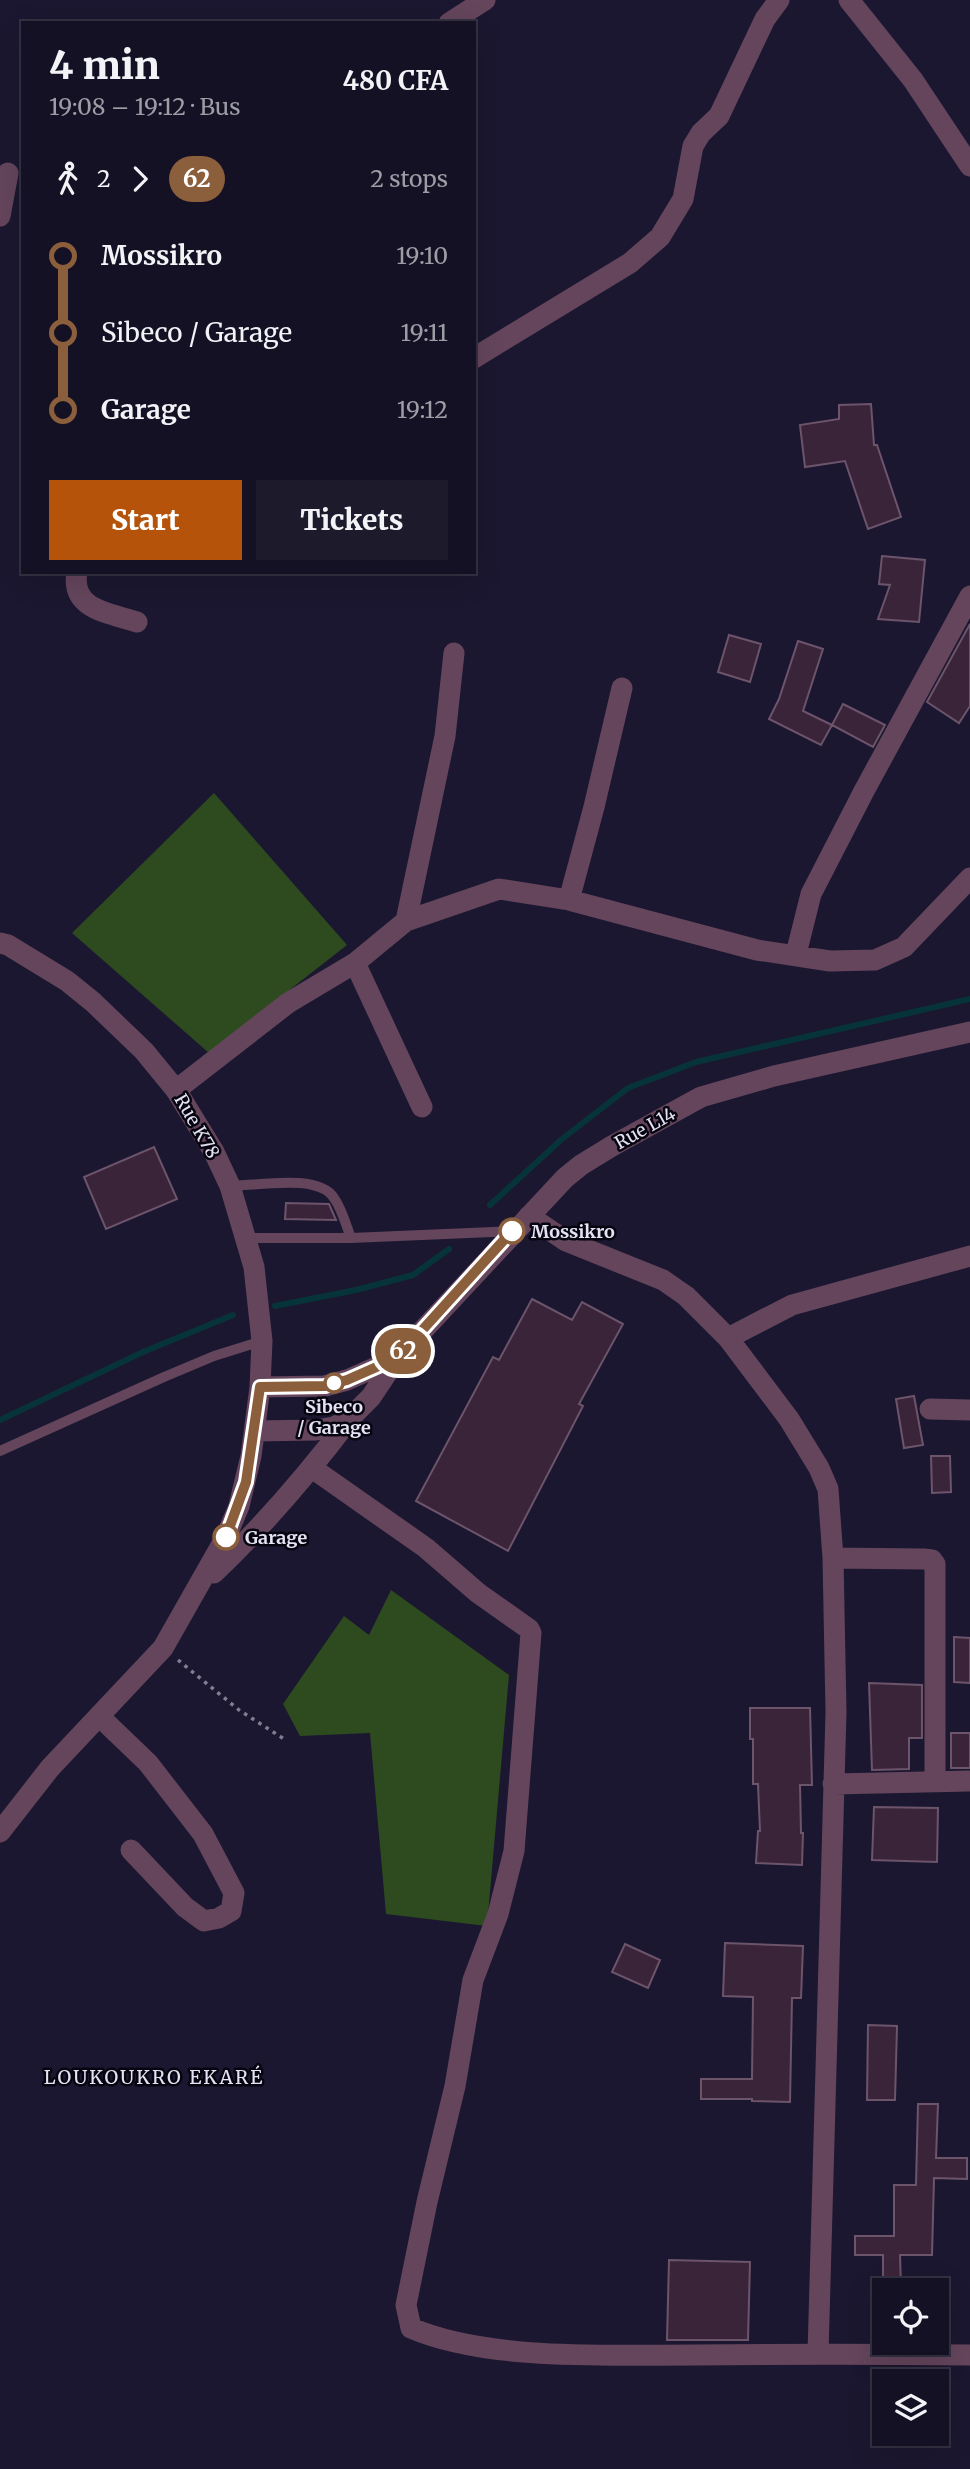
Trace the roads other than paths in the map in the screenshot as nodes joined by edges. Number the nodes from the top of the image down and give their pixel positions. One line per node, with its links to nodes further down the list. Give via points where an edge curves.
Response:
1 (485, 0): 4 (street)
2 (779, 0): 8 (street, via 765,19 719,116 693,146 683,198 660,237 630,263)
3 (849, 0): 5 (street, via 913,80)
4 (452, 21)
5 (970, 166)
6 (10, 173): 7 (street)
7 (0, 216)
8 (476, 357)
9 (78, 574): 11 (street, via 80,598 88,606)
10 (970, 596): 18 (street, via 811,894)
11 (137, 622)
12 (454, 653): 16 (street, via 445,736)
13 (622, 688): 15 (street)
14 (970, 878): 18 (street, via 904,947 875,960 830,961)
15 (569, 900): 16 (street, via 499,889); 18 (street, via 757,950)
16 (406, 921): 19 (street)
17 (0, 943): 21 (street, Rue K78, via 84,995 144,1051)
18 (796, 954)
19 (355, 963): 21 (street, via 288,1003); 22 (street)
20 (970, 1032): 24 (street, Rue L14, via 701,1097 581,1165)
21 (176, 1090): 23 (street, Rue K78)
22 (422, 1107)
23 (230, 1186): 25 (street, Rue K78); 26 (lane, via 294,1182 323,1187 334,1196)
24 (521, 1223): 26 (lane); 28 (street, via 663,1280); 30 (street, Rue L14)
25 (247, 1238): 26 (lane); 29 (street, Rue K78)
26 (351, 1238)
27 (970, 1256): 28 (street, via 792,1305)
28 (728, 1338): 38 (street, via 789,1419 819,1468 828,1489)
29 (262, 1341): 31 (street, Rue K78); 36 (lane, via 214,1356)
30 (397, 1358): 31 (street, Rue L14, via 325,1386); 34 (street, Rue L14, via 371,1397)
31 (260, 1387): 35 (street, Rue K78)
32 (930, 1409): 33 (street)
33 (970, 1410)
34 (348, 1420): 35 (street, Rue L14, via 316,1430); 37 (street)
35 (255, 1431): 39 (street, Rue K78, via 239,1506)
36 (0, 1451)
37 (312, 1468): 39 (street); 46 (street, via 426,1548 531,1633 514,1851 498,1914 473,1980 407,2305 411,2328 432,2337 545,2352)
38 (833, 1558): 41 (street, via 924,1559 935,1564); 43 (street)
39 (200, 1586): 40 (street, via 163,1647)
40 (99, 1716): 44 (street); 45 (street, via 148,1763 203,1835 234,1893 231,1911 204,1921)
41 (935, 1781): 42 (street); 43 (street)
42 (970, 1781)
43 (833, 1784): 46 (street)
44 (1, 1830)
45 (131, 1850)
46 (818, 2354): 47 (street)
47 (970, 2355)

